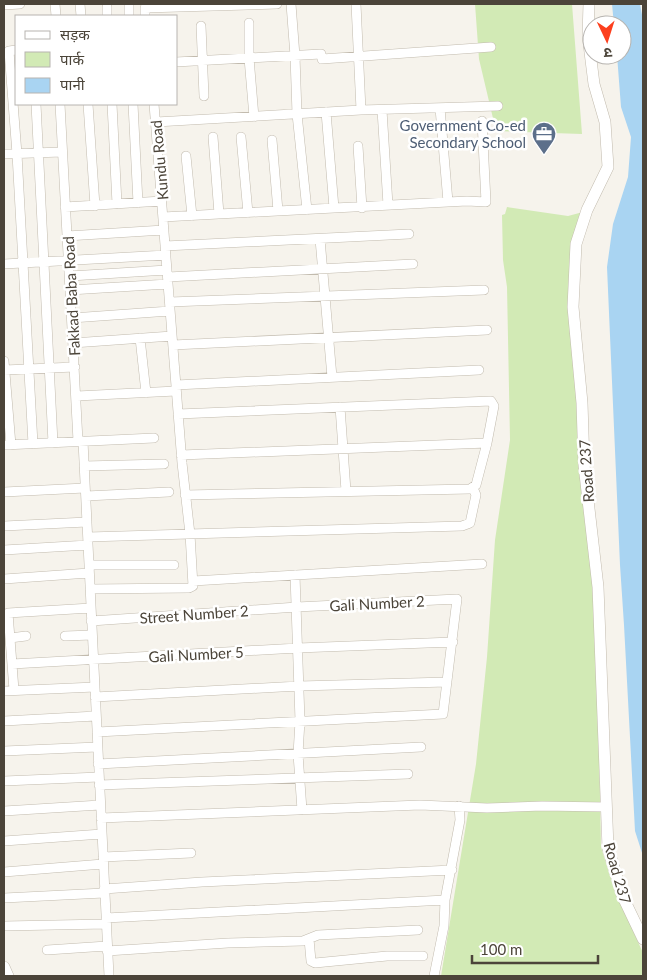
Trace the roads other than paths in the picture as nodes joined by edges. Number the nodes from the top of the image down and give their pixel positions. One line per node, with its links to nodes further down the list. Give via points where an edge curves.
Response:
1 (20, 4): 6 (street)
2 (277, 4): 7 (street)
3 (291, 4): 13 (street)
4 (356, 4): 14 (street)
5 (589, 4): 153 (street, Road 237, via 588,36 594,84 605,122 608,167 587,210 576,244 573,307 584,465 598,588)
6 (4, 5)
7 (181, 6): 8 (street, via 145,8)
8 (145, 15)
9 (249, 23): 15 (street)
10 (200, 26): 16 (street)
11 (491, 47): 14 (street)
12 (15, 50): 41 (street, via 9,50)
13 (295, 56): 14 (street, via 321,54 322,60); 15 (street); 30 (street)
14 (358, 57): 27 (street)
15 (249, 58): 16 (street); 31 (street)
16 (202, 61): 17 (street); 18 (street)
17 (178, 62)
18 (204, 96)
19 (36, 105): 39 (street)
20 (60, 105): 38 (street, Fakkad Baba Road)
21 (88, 105): 47 (street)
22 (112, 105): 46 (street)
23 (133, 105): 45 (street)
24 (154, 105): 33 (street, Kundu Road)
25 (498, 106): 26 (street)
26 (440, 108): 28 (street); 44 (street)
27 (361, 110): 28 (street); 29 (street)
28 (382, 110): 48 (street)
29 (326, 112): 30 (street); 50 (street)
30 (297, 114): 31 (street); 52 (street)
31 (254, 117): 33 (street)
32 (482, 121): 44 (street, via 486,202)
33 (156, 122): 43 (street, Kundu Road)
34 (213, 137): 55 (street)
35 (240, 137): 54 (street)
36 (272, 140): 53 (street)
37 (358, 146): 51 (street)
38 (62, 152): 39 (street); 49 (street, Fakkad Baba Road)
39 (38, 153): 41 (street); 64 (street)
40 (4, 154): 41 (street)
41 (17, 154): 65 (street)
42 (186, 156): 56 (street)
43 (162, 201): 45 (street); 57 (street, Kundu Road)
44 (448, 202): 48 (street)
45 (138, 203): 46 (street)
46 (117, 204): 47 (street)
47 (95, 206): 49 (street)
48 (388, 206): 51 (street)
49 (66, 207): 60 (street, Fakkad Baba Road)
50 (334, 208): 51 (street); 52 (street)
51 (362, 208)
52 (308, 210): 53 (street)
53 (278, 211): 54 (street)
54 (248, 213): 55 (street)
55 (219, 214): 56 (street)
56 (192, 216): 57 (street)
57 (163, 217): 58 (street, Kundu Road)
58 (164, 230): 60 (street); 62 (street, Kundu Road)
59 (409, 234): 61 (street)
60 (67, 236): 63 (street, Fakkad Baba Road)
61 (320, 239): 62 (street); 68 (street)
62 (166, 251): 63 (street); 70 (street, Kundu Road)
63 (69, 261): 64 (street); 69 (street, Fakkad Baba Road)
64 (44, 262): 65 (street); 84 (street)
65 (23, 263): 66 (street); 83 (street)
66 (4, 264)
67 (413, 264): 68 (street)
68 (322, 269): 70 (street); 73 (street)
69 (70, 276): 70 (street); 71 (street, Fakkad Baba Road)
70 (168, 277): 71 (street); 74 (street, Kundu Road)
71 (70, 290): 75 (street, Fakkad Baba Road)
72 (484, 290): 73 (street)
73 (326, 296): 74 (street); 78 (street)
74 (170, 306): 75 (street); 79 (street, Kundu Road)
75 (72, 318): 80 (street, Fakkad Baba Road)
76 (487, 330): 78 (street)
77 (140, 338): 79 (street); 80 (street); 89 (street)
78 (329, 338): 79 (street); 87 (street)
79 (173, 341): 88 (street, Kundu Road)
80 (74, 343): 82 (street, Fakkad Baba Road)
81 (4, 361): 85 (street)
82 (75, 367): 84 (street); 90 (street, Fakkad Baba Road)
83 (29, 368): 84 (street); 85 (street); 97 (street)
84 (49, 368): 95 (street)
85 (4, 370): 98 (street)
86 (479, 370): 87 (street)
87 (332, 377): 88 (street)
88 (176, 388): 89 (street); 92 (street, Kundu Road)
89 (146, 393): 90 (street)
90 (76, 396): 94 (street, Fakkad Baba Road)
91 (340, 406): 92 (street); 96 (street, via 491,402 494,406); 99 (street)
92 (178, 414): 100 (street, Kundu Road)
93 (154, 438): 94 (street)
94 (81, 441): 95 (street); 102 (street, Fakkad Baba Road)
95 (53, 442): 97 (street)
96 (487, 443): 99 (street); 103 (street)
97 (33, 444): 98 (street)
98 (8, 445)
99 (342, 448): 100 (street); 104 (street)
100 (181, 455): 108 (street, Kundu Road)
101 (164, 464): 102 (street)
102 (84, 466): 106 (street, Fakkad Baba Road)
103 (473, 488): 104 (street); 111 (street, via 476,495 470,523 462,526)
104 (346, 491): 108 (street)
105 (4, 492): 106 (street)
106 (86, 492): 107 (street); 109 (street, Fakkad Baba Road)
107 (169, 492)
108 (185, 495): 111 (street, Kundu Road)
109 (87, 522): 110 (street); 112 (street, Fakkad Baba Road)
110 (4, 526)
111 (190, 534): 112 (street); 119 (street, Kundu Road)
112 (88, 541): 113 (street); 116 (street, Fakkad Baba Road)
113 (4, 550)
114 (174, 564): 116 (street)
115 (482, 564): 117 (street)
116 (89, 569): 118 (street); 120 (street, Fakkad Baba Road)
117 (295, 575): 119 (street); 121 (street)
118 (4, 579)
119 (193, 581): 120 (street, via 189,588)
120 (90, 589): 122 (street, Fakkad Baba Road)
121 (297, 607): 123 (street, Street Number 2); 128 (street, Gali Number 2, via 457,599); 129 (street)
122 (91, 608): 123 (street, Fakkad Baba Road); 127 (street, via 8,613)
123 (91, 621): 124 (street, Fakkad Baba Road)
124 (92, 635): 126 (street); 130 (street, Fakkad Baba Road)
125 (26, 636): 127 (street)
126 (65, 636)
127 (10, 638): 131 (street)
128 (453, 642): 129 (street, Gali Number 5); 132 (street)
129 (298, 648): 130 (street, Gali Number 5); 133 (street)
130 (93, 660): 131 (street, Gali Number 5); 134 (street, Fakkad Baba Road)
131 (12, 664): 135 (street)
132 (447, 682): 133 (street); 140 (street, via 443,714)
133 (299, 686): 137 (street); 140 (street)
134 (94, 687): 135 (street); 137 (street, Fakkad Baba Road)
135 (14, 690): 136 (street)
136 (4, 691)
137 (95, 698): 138 (street, Fakkad Baba Road)
138 (96, 716): 139 (street); 141 (street, Fakkad Baba Road)
139 (4, 721)
140 (300, 721): 141 (street); 145 (street)
141 (97, 732): 142 (street, Fakkad Baba Road)
142 (97, 747): 144 (street); 146 (street, Fakkad Baba Road)
143 (421, 747): 145 (street)
144 (4, 751)
145 (298, 754): 146 (street); 148 (street)
146 (98, 764): 150 (street, Fakkad Baba Road)
147 (408, 774): 148 (street)
148 (299, 778): 150 (street); 154 (street)
149 (4, 781): 150 (street)
150 (99, 781): 151 (street, Fakkad Baba Road)
151 (100, 805): 155 (street); 156 (street, Fakkad Baba Road)
152 (459, 806): 153 (street); 154 (street); 161 (street, via 460,820)
153 (606, 807): 170 (street, Road 237, via 608,848 622,895)
154 (302, 810): 156 (street)
155 (4, 811)
156 (101, 818): 157 (street, Fakkad Baba Road)
157 (102, 834): 158 (street); 160 (street, Fakkad Baba Road)
158 (4, 840)
159 (190, 853): 160 (street)
160 (103, 860): 162 (street); 163 (street, Fakkad Baba Road)
161 (452, 870): 163 (street, via 202,882); 165 (street)
162 (4, 872)
163 (104, 891): 164 (street); 166 (street, Fakkad Baba Road)
164 (4, 898)
165 (445, 900): 166 (street); 177 (street, via 444,926)
166 (106, 921): 167 (street); 171 (street, Fakkad Baba Road)
167 (4, 926)
168 (418, 930): 169 (street, via 318,935)
169 (309, 939): 171 (street); 173 (street, via 311,961 315,963)
170 (643, 939)
171 (107, 948): 172 (street); 176 (street, Fakkad Baba Road)
172 (47, 950)
173 (423, 956)
174 (4, 967): 175 (street)
175 (8, 976)
176 (109, 976)
177 (434, 976)

